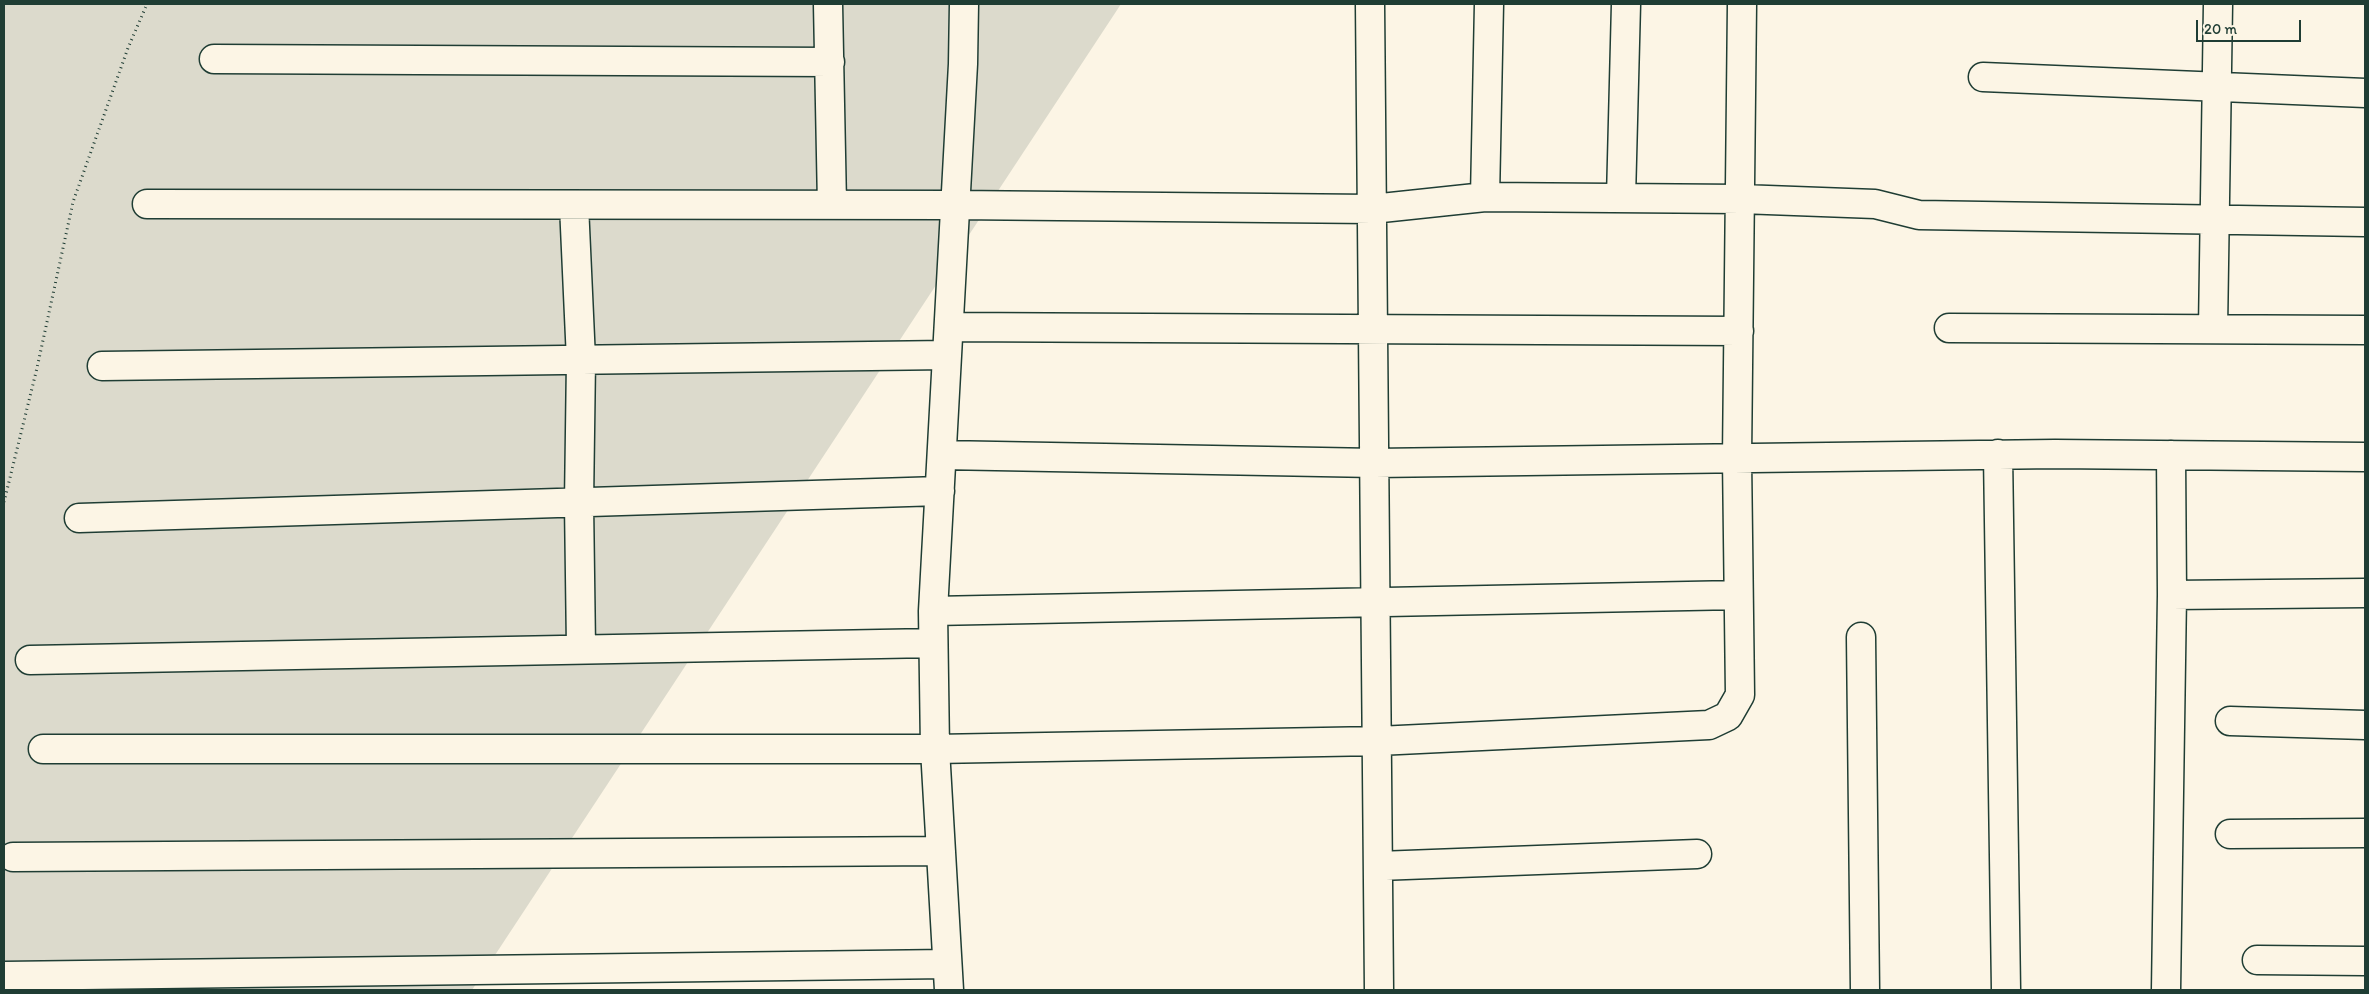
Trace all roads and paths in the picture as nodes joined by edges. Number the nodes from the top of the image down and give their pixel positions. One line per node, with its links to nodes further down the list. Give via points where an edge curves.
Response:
1 (147, 4): 40 (path, via 73,202 38,368)
2 (828, 4): 10 (street)
3 (964, 4): 20 (street)
4 (1370, 4): 21 (street)
5 (1489, 4): 14 (street)
6 (1626, 4): 15 (street)
7 (1742, 4): 16 (street)
8 (2218, 4): 12 (street)
9 (214, 59): 10 (street)
10 (830, 62): 19 (street)
11 (1983, 77): 12 (street)
12 (2218, 86): 13 (street); 22 (street)
13 (2365, 93)
14 (1485, 197): 15 (street); 21 (street)
15 (1621, 198): 16 (street)
16 (1740, 199): 22 (street, via 1874,204 1919,216); 28 (street)
17 (147, 204): 18 (street)
18 (574, 205): 19 (street); 31 (street)
19 (832, 205): 20 (street)
20 (956, 205): 21 (street); 24 (street)
21 (1372, 208): 26 (street)
22 (2214, 220): 23 (street); 27 (street)
23 (2365, 222)
24 (949, 327): 26 (street); 30 (street)
25 (1949, 328): 27 (street)
26 (1373, 329): 28 (street); 38 (street)
27 (2213, 329): 29 (street)
28 (1739, 330): 37 (street)
29 (2365, 330)
30 (947, 355): 31 (street); 34 (street)
31 (581, 360): 32 (street); 41 (street)
32 (102, 366)
33 (1998, 454): 35 (street); 37 (street); 70 (street)
34 (942, 455): 38 (street); 39 (street)
35 (2171, 455): 36 (street); 45 (street)
36 (2365, 457)
37 (1738, 458): 38 (street); 44 (street)
38 (1375, 463): 46 (street)
39 (940, 492): 41 (street); 47 (street)
40 (4, 502)
41 (579, 502): 42 (street); 50 (street)
42 (79, 518)
43 (2365, 593): 45 (street)
44 (1738, 595): 46 (street); 54 (street, via 1740,696 1728,716 1709,724)
45 (2172, 595): 71 (street)
46 (1376, 602): 47 (street); 54 (street)
47 (933, 611): 49 (street)
48 (1861, 637): 69 (street)
49 (933, 643): 50 (street); 56 (street)
50 (581, 648): 51 (street)
51 (30, 660)
52 (2230, 721): 53 (street)
53 (2365, 725)
54 (1378, 741): 56 (street); 62 (street)
55 (43, 749): 56 (street)
56 (936, 749): 59 (street)
57 (2365, 833): 58 (street)
58 (2230, 834)
59 (941, 851): 61 (street); 66 (street)
60 (1697, 854): 62 (street)
61 (13, 857)
62 (1379, 866): 68 (street)
63 (2256, 960): 64 (street)
64 (2365, 961)
65 (4, 976): 67 (street)
66 (948, 977): 67 (street)
67 (585, 979)
68 (1379, 990)
69 (1865, 990)
70 (2006, 990)
71 (2166, 990)

